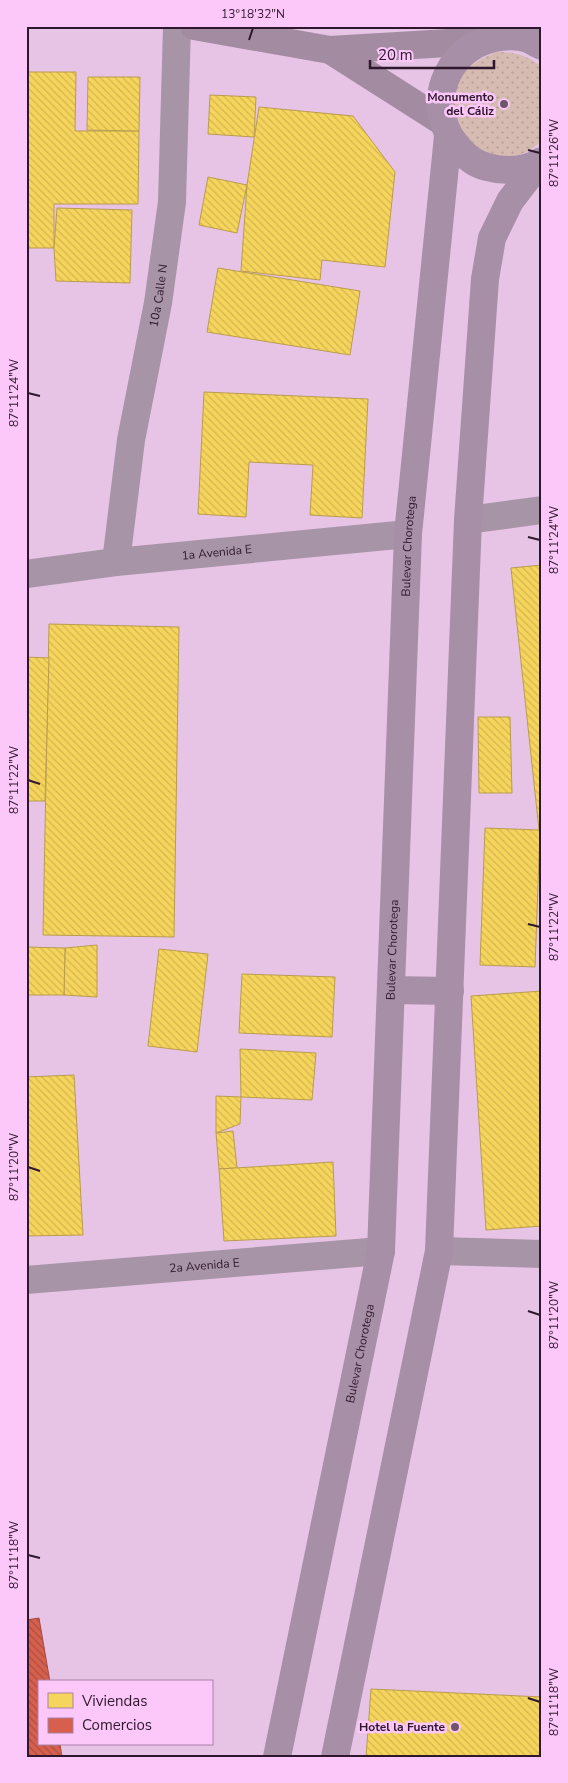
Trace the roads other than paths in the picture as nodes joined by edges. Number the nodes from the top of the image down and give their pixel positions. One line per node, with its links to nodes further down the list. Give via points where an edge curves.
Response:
1 (176, 26): 11 (street, 10a Calle N, via 172,202 158,303 131,440)
2 (194, 26): 5 (main road)
3 (482, 41): 4 (highway, via 505,36); 5 (main road); 6 (highway, Bulevar Chorotega, via 461,54 447,74 441,98)
4 (537, 41)
5 (330, 50): 6 (main road)
6 (446, 129): 7 (highway, via 461,152 479,165 499,171); 10 (highway, Bulevar Chorotega)
7 (541, 162): 9 (highway, via 510,201 492,238 485,279)
8 (542, 510): 9 (street)
9 (468, 520): 14 (highway)
10 (408, 534): 11 (street, 1a Avenida E); 13 (highway, Bulevar Chorotega)
11 (116, 562): 12 (street, 1a Avenida E)
12 (26, 574)
13 (391, 990): 14 (highway); 15 (highway, Bulevar Chorotega)
14 (450, 991): 16 (highway)
15 (381, 1251): 18 (street, 2a Avenida E); 19 (highway, Bulevar Chorotega)
16 (439, 1251): 17 (street); 20 (highway)
17 (542, 1254)
18 (26, 1280)
19 (277, 1757)
20 (335, 1757)

